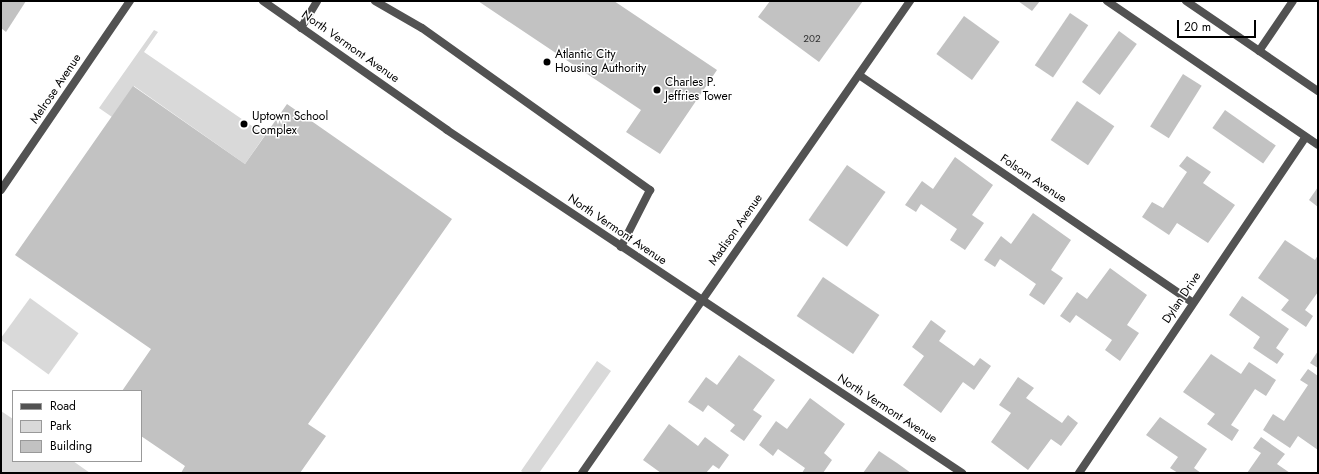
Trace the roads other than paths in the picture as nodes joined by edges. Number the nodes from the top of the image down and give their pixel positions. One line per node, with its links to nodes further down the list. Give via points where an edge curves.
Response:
1 (130, 1): 15 (street, Melrose Avenue)
2 (263, 1): 9 (street, North Vermont Avenue)
3 (317, 1): 9 (street)
4 (375, 1): 16 (street, via 422,28 650,190)
5 (910, 1): 11 (street, Madison Avenue)
6 (1107, 1): 13 (street)
7 (1186, 1): 10 (street)
8 (1293, 1): 10 (street)
9 (301, 28): 16 (street, North Vermont Avenue)
10 (1259, 51): 12 (street)
11 (859, 75): 17 (street, Madison Avenue); 18 (street, Folsom Avenue)
12 (1318, 91)
13 (1306, 137): 14 (street); 18 (street, Dylan Drive)
14 (1318, 145)
15 (1, 190)
16 (621, 246): 17 (street, North Vermont Avenue)
17 (702, 300): 19 (street, Madison Avenue); 20 (street, North Vermont Avenue)
18 (1193, 303): 21 (street, Dylan Drive)
19 (582, 473)
20 (962, 473)
21 (1079, 473)

